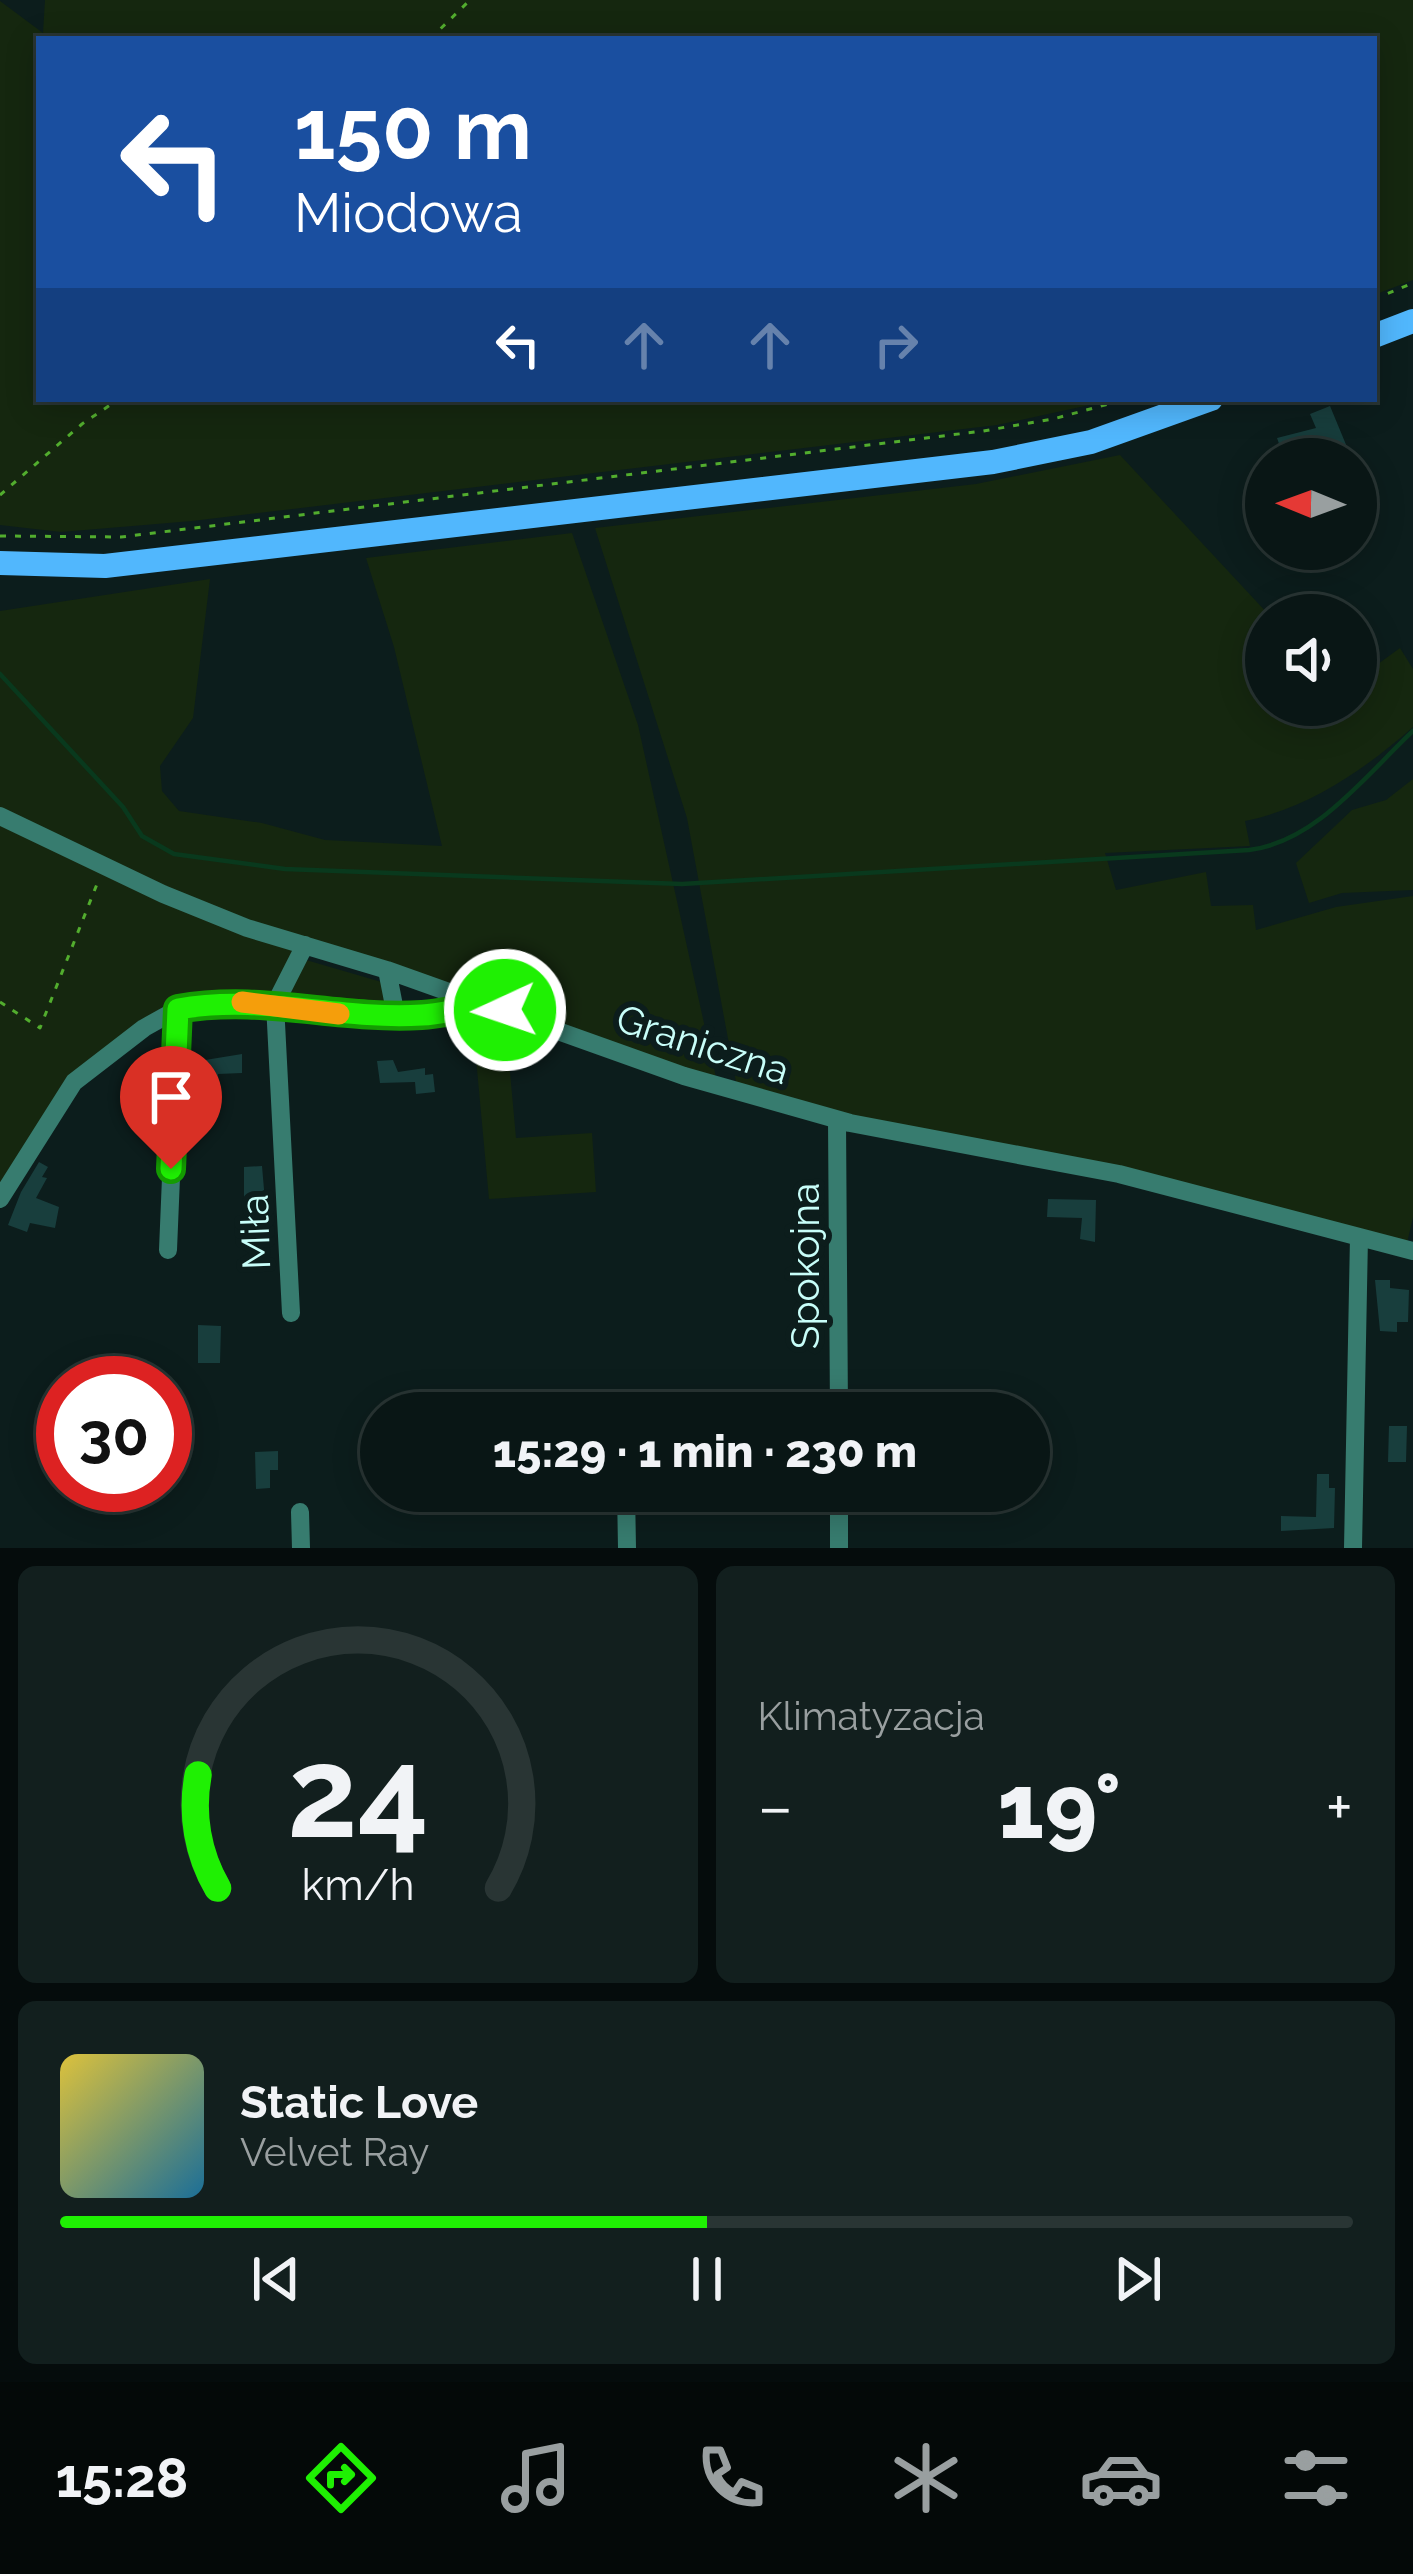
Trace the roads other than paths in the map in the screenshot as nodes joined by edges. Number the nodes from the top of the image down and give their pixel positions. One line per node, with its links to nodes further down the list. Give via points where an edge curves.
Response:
1 (1413, 321): 2 (main road)
2 (1377, 335)
3 (1203, 402): 4 (main road, via 1109,437 1022,457 144,562)
4 (0, 563)
5 (0, 816): 6 (street, Graniczna, via 247,928)
6 (305, 945): 7 (street, Graniczna); 8 (street)
7 (387, 970): 9 (street, Graniczna); 11 (street)
8 (275, 1004): 10 (street, via 227,1000); 11 (street); 17 (street, Miła)
9 (484, 1004): 11 (street); 12 (street, Graniczna, via 656,1067)
10 (178, 1009): 13 (street, via 74,1082); 15 (street)
11 (396, 1016)
12 (837, 1120): 14 (street, Graniczna, via 1119,1174); 18 (street, Spokojna)
13 (0, 1199)
14 (1359, 1237): 16 (street, Graniczna); 25 (street)
15 (168, 1250)
16 (1413, 1251)
17 (291, 1313)
18 (839, 1392)
19 (300, 1512): 22 (street)
20 (626, 1512): 23 (street)
21 (839, 1512): 24 (street)
22 (302, 1548)
23 (626, 1548)
24 (839, 1548)
25 (1353, 1548)

